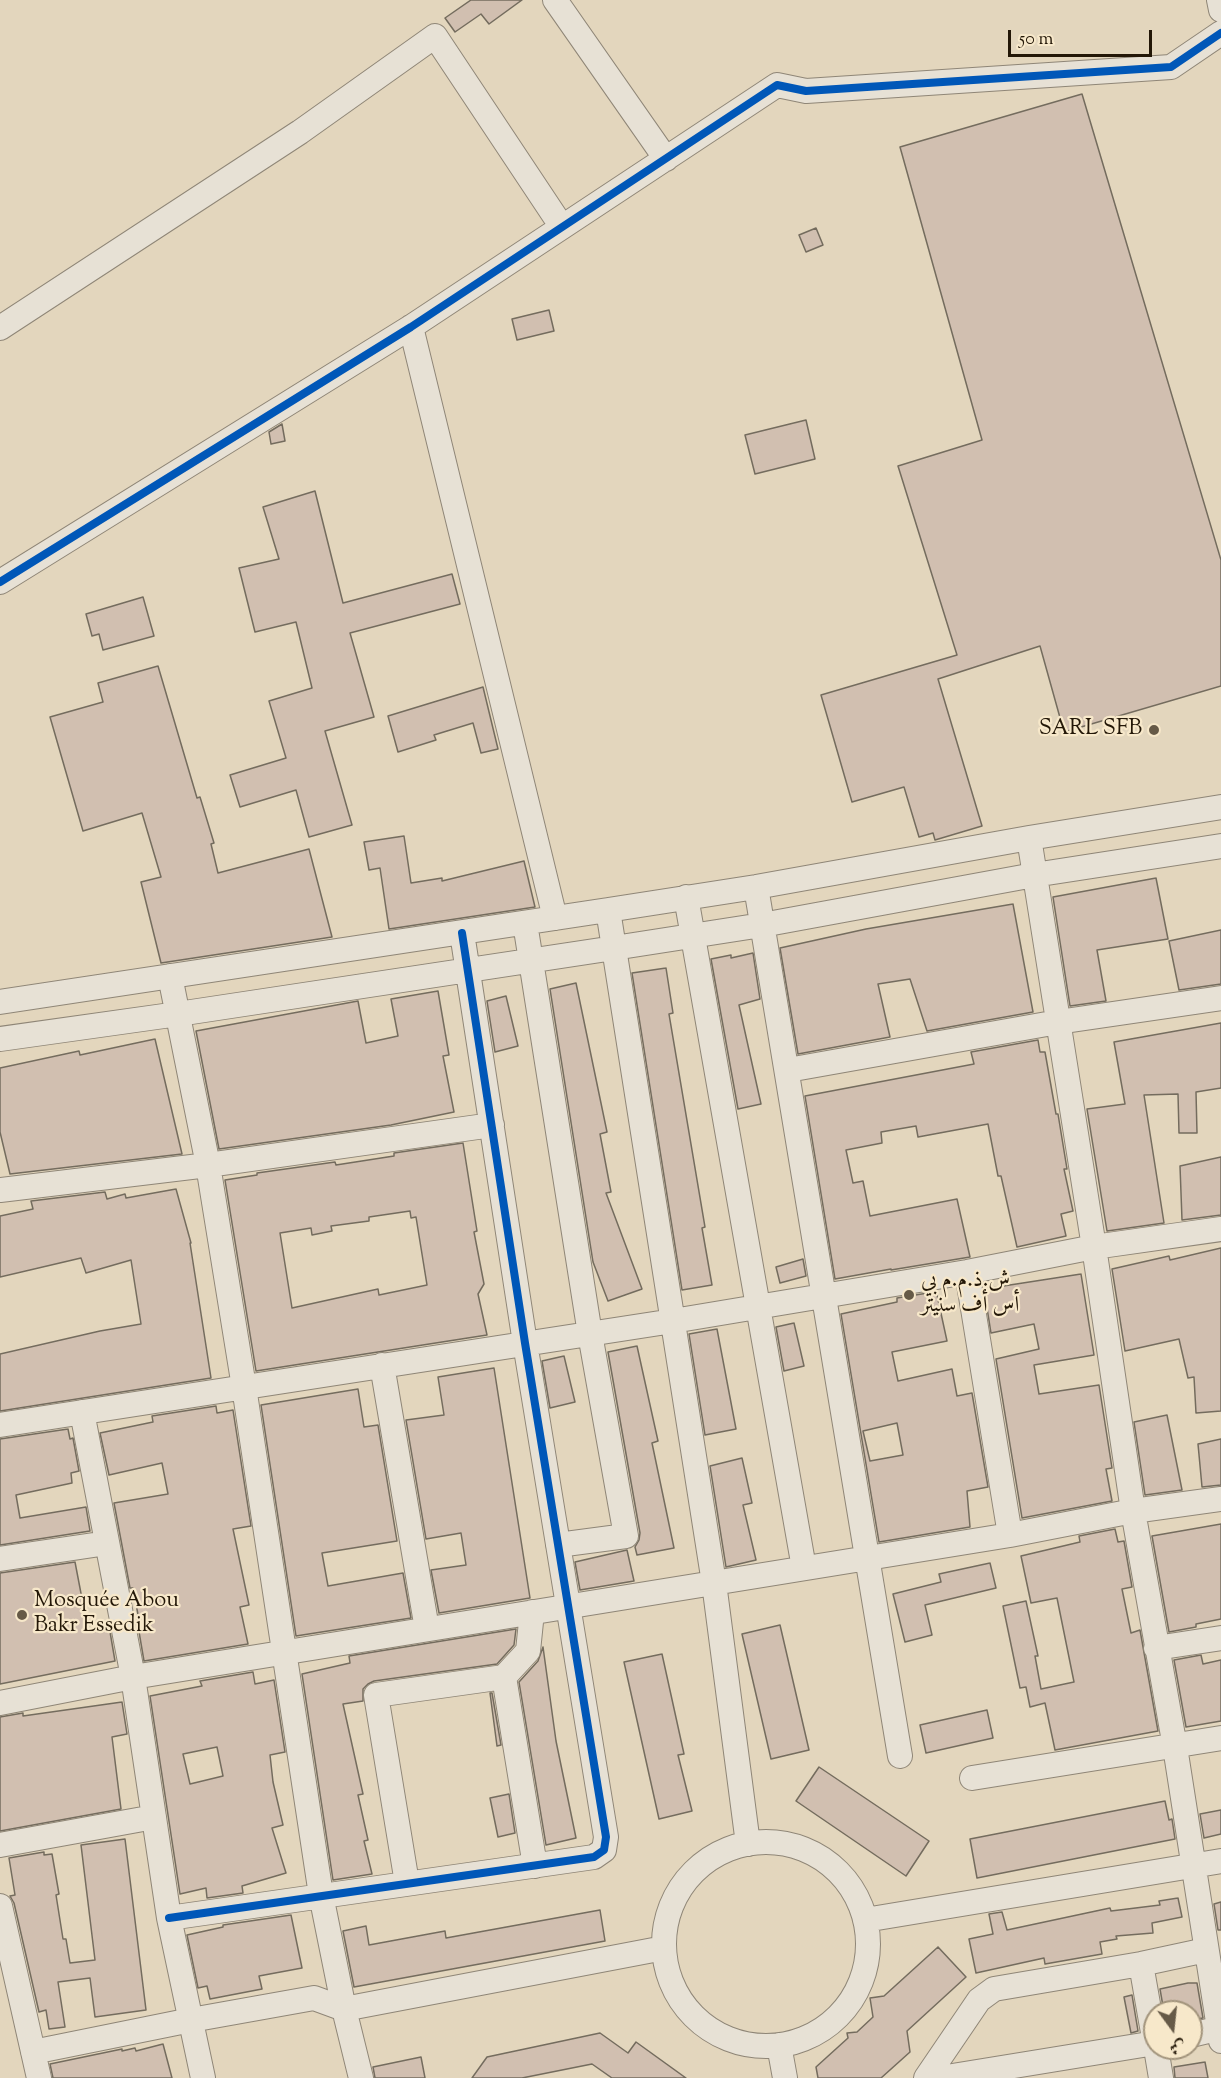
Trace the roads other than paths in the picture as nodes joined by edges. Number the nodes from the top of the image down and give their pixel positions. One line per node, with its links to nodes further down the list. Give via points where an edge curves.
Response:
1 (555, 0): 5 (street)
2 (1219, 0): 3 (street)
3 (1221, 10)
4 (1221, 33): 5 (street, via 1171,66 806,91 777,85)
5 (666, 159): 6 (street)
6 (562, 227): 7 (street); 8 (street, via 435,36 300,132)
7 (411, 327): 9 (street); 17 (street)
8 (0, 328)
9 (0, 582)
10 (1221, 807): 11 (street)
11 (1029, 838): 13 (street); 14 (street)
12 (1221, 846): 13 (street)
13 (1034, 875): 19 (street); 29 (street)
14 (756, 887): 15 (street); 19 (street)
15 (686, 897): 16 (street); 21 (street)
16 (608, 910): 17 (street); 22 (street)
17 (555, 918): 18 (street)
18 (525, 923): 20 (street); 23 (street)
19 (762, 925): 21 (street); 31 (street)
20 (462, 933): 24 (street); 25 (street)
21 (692, 935): 22 (street); 39 (street)
22 (614, 948): 23 (street); 40 (street)
23 (531, 961): 24 (street); 41 (street)
24 (468, 971): 28 (street); 32 (street)
25 (170, 976): 27 (street); 28 (street)
26 (1221, 998): 29 (street)
27 (0, 1002)
28 (178, 1014): 30 (street); 33 (street)
29 (1058, 1022): 31 (street); 36 (street)
30 (0, 1039)
31 (788, 1070): 38 (street)
32 (492, 1125): 33 (street); 42 (street)
33 (208, 1165): 34 (street); 44 (street)
34 (0, 1190)
35 (1221, 1229): 36 (street)
36 (1094, 1247): 37 (street); 48 (street)
37 (966, 1272): 38 (street); 49 (street)
38 (824, 1296): 39 (street); 52 (street)
39 (758, 1306): 40 (street); 54 (street)
40 (673, 1321): 41 (street); 55 (street)
41 (590, 1334): 42 (street); 51 (street, via 626,1536)
42 (525, 1343): 43 (street); 51 (street)
43 (382, 1365): 44 (street); 58 (street)
44 (244, 1387): 45 (street); 61 (street)
45 (82, 1412): 46 (street); 50 (street)
46 (0, 1425)
47 (1221, 1499): 48 (street)
48 (1133, 1511): 49 (street); 60 (street)
49 (1010, 1535): 52 (street)
50 (107, 1543): 53 (street); 62 (street)
51 (558, 1545): 56 (street)
52 (867, 1558): 54 (street); 67 (street)
53 (0, 1559)
54 (804, 1568): 55 (street)
55 (714, 1582): 56 (street); 70 (street)
56 (568, 1606): 57 (street); 73 (street, via 606,1837 604,1850 594,1857)
57 (532, 1612): 58 (street); 63 (street, via 528,1651)
58 (427, 1629): 61 (street)
59 (1221, 1638): 60 (street)
60 (1156, 1648): 66 (street)
61 (284, 1652): 62 (street); 76 (street)
62 (133, 1677): 64 (street); 69 (street)
63 (504, 1677): 73 (street); 75 (street, via 376,1695)
64 (0, 1703)
65 (1221, 1738): 66 (street)
66 (1175, 1747): 68 (street); 74 (street)
67 (900, 1756)
68 (972, 1778)
69 (154, 1817): 71 (street); 78 (street)
70 (748, 1844): 79 (street, via 773,1842 798,1847 822,1858 856,1896); 80 (street, via 724,1851 686,1881 673,1901)
71 (0, 1845)
72 (1221, 1861): 74 (street)
73 (535, 1866): 75 (street)
74 (1192, 1866): 79 (street); 81 (street)
75 (407, 1884): 76 (street)
76 (321, 1895): 78 (street); 85 (street)
77 (0, 1906): 83 (street)
78 (169, 1918): 86 (street)
79 (865, 1920): 89 (street, via 868,1944 857,1991 824,2028)
80 (664, 1948): 85 (street); 89 (street, via 668,1972 691,2014 731,2040 754,2046)
81 (1206, 1950): 82 (street); 87 (street)
82 (1141, 1964): 84 (street); 97 (street, via 994,1989 978,2000)
83 (8, 1984): 91 (street)
84 (1147, 2000)
85 (344, 2009): 86 (street, via 314,1998); 95 (street)
86 (191, 2020): 91 (street); 94 (street)
87 (1220, 2033): 88 (street)
88 (1203, 2034)
89 (779, 2045): 96 (street)
90 (1143, 2045): 98 (street)
91 (33, 2052): 93 (street)
92 (1158, 2060): 99 (street)
93 (39, 2078)
94 (203, 2078)
95 (361, 2078)
96 (785, 2078)
97 (926, 2078)
98 (940, 2078)
99 (1161, 2078)

